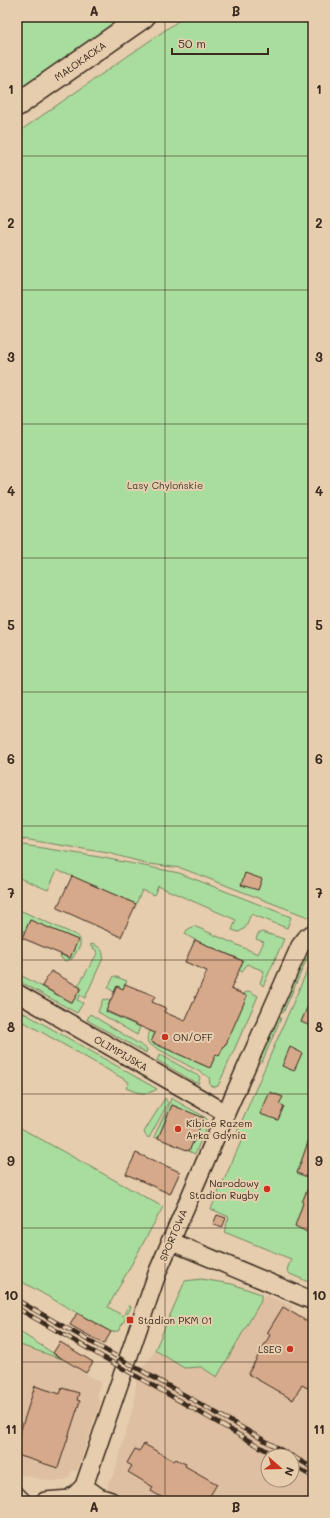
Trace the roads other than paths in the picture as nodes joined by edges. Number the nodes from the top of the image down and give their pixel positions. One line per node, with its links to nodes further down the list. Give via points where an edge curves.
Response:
1 (144, 17): 2 (main road, MAŁOKACKA)
2 (17, 105)
3 (312, 933): 5 (street, SPORTOWA, via 300,946)
4 (17, 993): 5 (street, OLIMPIJSKA)
5 (226, 1113): 6 (street, SPORTOWA)
6 (170, 1242): 7 (street); 9 (street, SPORTOWA)
7 (313, 1301)
8 (17, 1496): 10 (street)
9 (76, 1496): 11 (street); 12 (street, via 100,1497)
10 (22, 1501)
11 (45, 1501)
12 (111, 1501)

